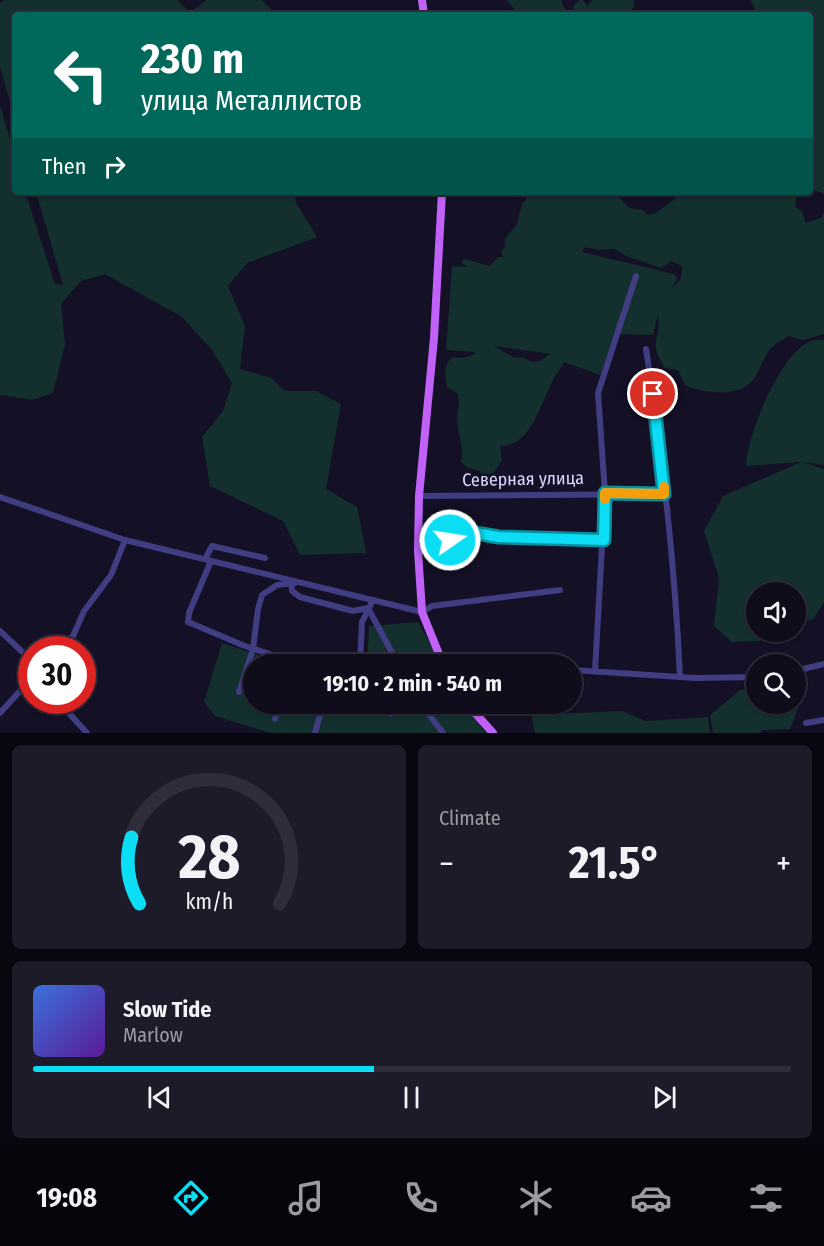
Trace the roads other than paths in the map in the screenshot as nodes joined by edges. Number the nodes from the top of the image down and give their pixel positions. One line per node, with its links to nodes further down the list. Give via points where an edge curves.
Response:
1 (442, 195): 7 (main road, via 434,338)
2 (636, 276): 4 (street, via 598,393)
3 (646, 349): 5 (street)
4 (605, 493): 5 (street, Северная улица); 7 (street, Северная улица); 9 (street)
5 (664, 494): 31 (street)
6 (0, 496): 8 (street)
7 (419, 496): 10 (main road)
8 (125, 540): 12 (street); 20 (street, via 116,566 84,611)
9 (604, 540): 10 (street, via 475,533); 30 (street)
10 (418, 551): 18 (main road)
11 (265, 558): 12 (street, via 212,546)
12 (208, 560): 13 (street); 22 (street, via 188,622)
13 (301, 583): 14 (street); 16 (street)
14 (291, 584): 17 (street, via 292,591 300,597 353,611); 22 (street, via 272,587 262,595)
15 (560, 590): 18 (street, via 432,606)
16 (373, 600): 17 (street); 18 (street)
17 (368, 608): 24 (street, via 362,622); 25 (street)
18 (422, 612): 26 (main road)
19 (0, 631): 21 (street)
20 (73, 636)
21 (18, 648)
22 (253, 649): 23 (street); 33 (street)
23 (267, 654)
24 (360, 654)
25 (393, 654)
26 (439, 654)
27 (824, 664): 28 (street)
28 (806, 668)
29 (582, 670): 30 (street)
30 (595, 671): 31 (street)
31 (680, 677): 32 (street)
32 (746, 678)
33 (239, 692)
34 (18, 693): 35 (street)
35 (0, 713)
36 (70, 714): 44 (street)
37 (277, 714): 41 (street)
38 (320, 714): 45 (street)
39 (429, 714): 46 (street)
40 (476, 714): 47 (main road)
41 (275, 719)
42 (824, 720): 43 (street)
43 (806, 723)
44 (87, 733)
45 (315, 733)
46 (443, 733)
47 (493, 733)

